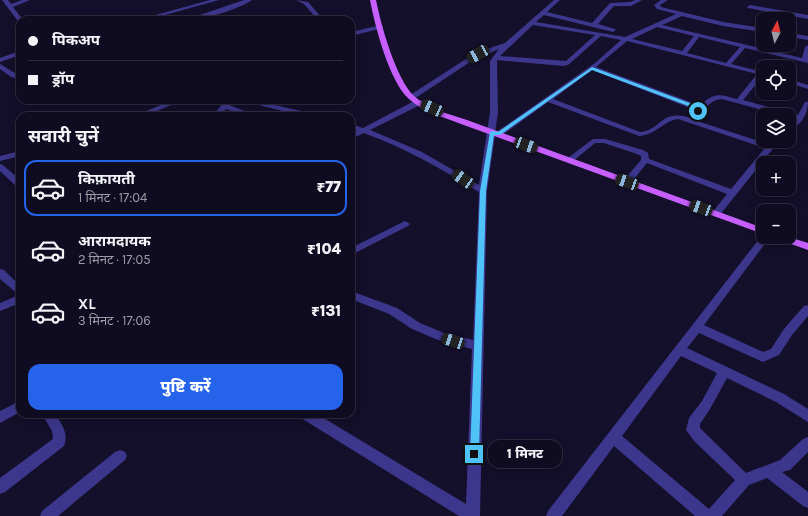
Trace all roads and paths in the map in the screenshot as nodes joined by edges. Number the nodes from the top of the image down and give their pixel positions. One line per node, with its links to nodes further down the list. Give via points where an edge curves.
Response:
1 (6, 0): 10 (street)
2 (27, 0): 10 (street)
3 (216, 0): 15 (street)
4 (249, 0): 16 (street)
5 (299, 0): 17 (street, via 306,3)
6 (373, 0): 22 (main road)
7 (557, 0): 12 (street)
8 (639, 0): 20 (street, via 628,4 613,3)
9 (665, 0): 13 (street, via 658,4 658,8)
10 (9, 6): 14 (street)
11 (750, 7): 18 (street, via 764,7)
12 (543, 13): 19 (street); 20 (street)
13 (681, 14): 21 (street); 23 (street)
14 (17, 16)
15 (155, 16)
16 (202, 16)
17 (317, 16)
18 (808, 17)
19 (532, 23): 25 (street); 31 (street)
20 (594, 25): 26 (street)
21 (655, 25): 26 (street); 27 (street)
22 (381, 27): 24 (street); 48 (main road, via 396,74)
23 (756, 29)
24 (355, 33)
25 (600, 34): 30 (street); 36 (street, via 568,63)
26 (633, 34): 30 (street)
27 (698, 35): 32 (street); 34 (street)
28 (796, 36): 29 (street)
29 (808, 38)
30 (626, 39): 34 (street); 42 (street)
31 (506, 45): 36 (street); 48 (street, via 478,54)
32 (744, 46): 37 (street); 40 (street)
33 (808, 46): 39 (street)
34 (683, 54): 40 (street)
35 (16, 55): 38 (street)
36 (495, 58): 67 (street)
37 (794, 58): 39 (street)
38 (0, 60)
39 (806, 61)
40 (727, 65): 43 (street)
41 (0, 66): 44 (street)
42 (592, 68): 49 (street); 57 (street, via 693,106)
43 (756, 72)
44 (16, 77)
45 (756, 81): 50 (street)
46 (796, 82): 47 (street)
47 (808, 87)
48 (411, 97): 51 (main road)
49 (546, 99): 63 (street, via 639,134 649,133 674,117); 67 (street)
50 (739, 101): 57 (street, via 716,97); 62 (street)
51 (419, 102): 66 (street); 67 (main road)
52 (169, 104): 58 (street)
53 (227, 104): 59 (street)
54 (230, 104): 60 (street)
55 (260, 104): 61 (street)
56 (808, 104): 62 (street)
57 (698, 111): 63 (street)
58 (148, 112)
59 (220, 112)
60 (246, 112)
61 (295, 112)
62 (800, 118): 64 (street)
63 (693, 121): 69 (street)
64 (796, 122)
65 (355, 127): 66 (street)
66 (364, 130): 68 (street); 78 (street, via 425,155)
67 (495, 133): 73 (main road); 78 (street)
68 (355, 135)
69 (756, 139)
70 (769, 148): 79 (street)
71 (16, 154): 72 (street)
72 (0, 159)
73 (569, 160): 74 (street, via 588,143 598,141 640,152 645,155); 77 (main road)
74 (645, 160): 77 (street); 79 (street)
75 (0, 167): 76 (street)
76 (16, 181)
77 (627, 182): 80 (main road)
78 (483, 191): 94 (street)
79 (733, 193): 80 (street)
80 (716, 214): 82 (main road)
81 (405, 224): 86 (street)
82 (756, 228)
83 (796, 243): 85 (main road)
84 (761, 244): 93 (street)
85 (808, 247)
86 (355, 250)
87 (0, 273): 88 (street)
88 (16, 288)
89 (355, 297): 94 (street, via 393,311 416,326 442,337)
90 (16, 300): 91 (street)
91 (0, 306)
92 (808, 309): 93 (street, via 775,352 763,357)
93 (697, 327): 95 (street)
94 (478, 346): 110 (street)
95 (680, 350): 96 (street); 102 (street)
96 (724, 372): 98 (street, via 780,398); 106 (street, via 694,422 693,430)
97 (16, 408): 99 (street)
98 (808, 416)
99 (0, 417)
100 (51, 418): 107 (street, via 60,436 59,442)
101 (313, 418): 110 (street)
102 (614, 437): 111 (street); 112 (street)
103 (808, 442): 105 (street, via 785,465)
104 (120, 456): 109 (street)
105 (768, 470): 106 (street); 108 (street)
106 (744, 480): 113 (street)
107 (0, 487)
108 (808, 502)
109 (47, 516)
110 (473, 516)
111 (553, 516)
112 (706, 516)
113 (712, 516)

